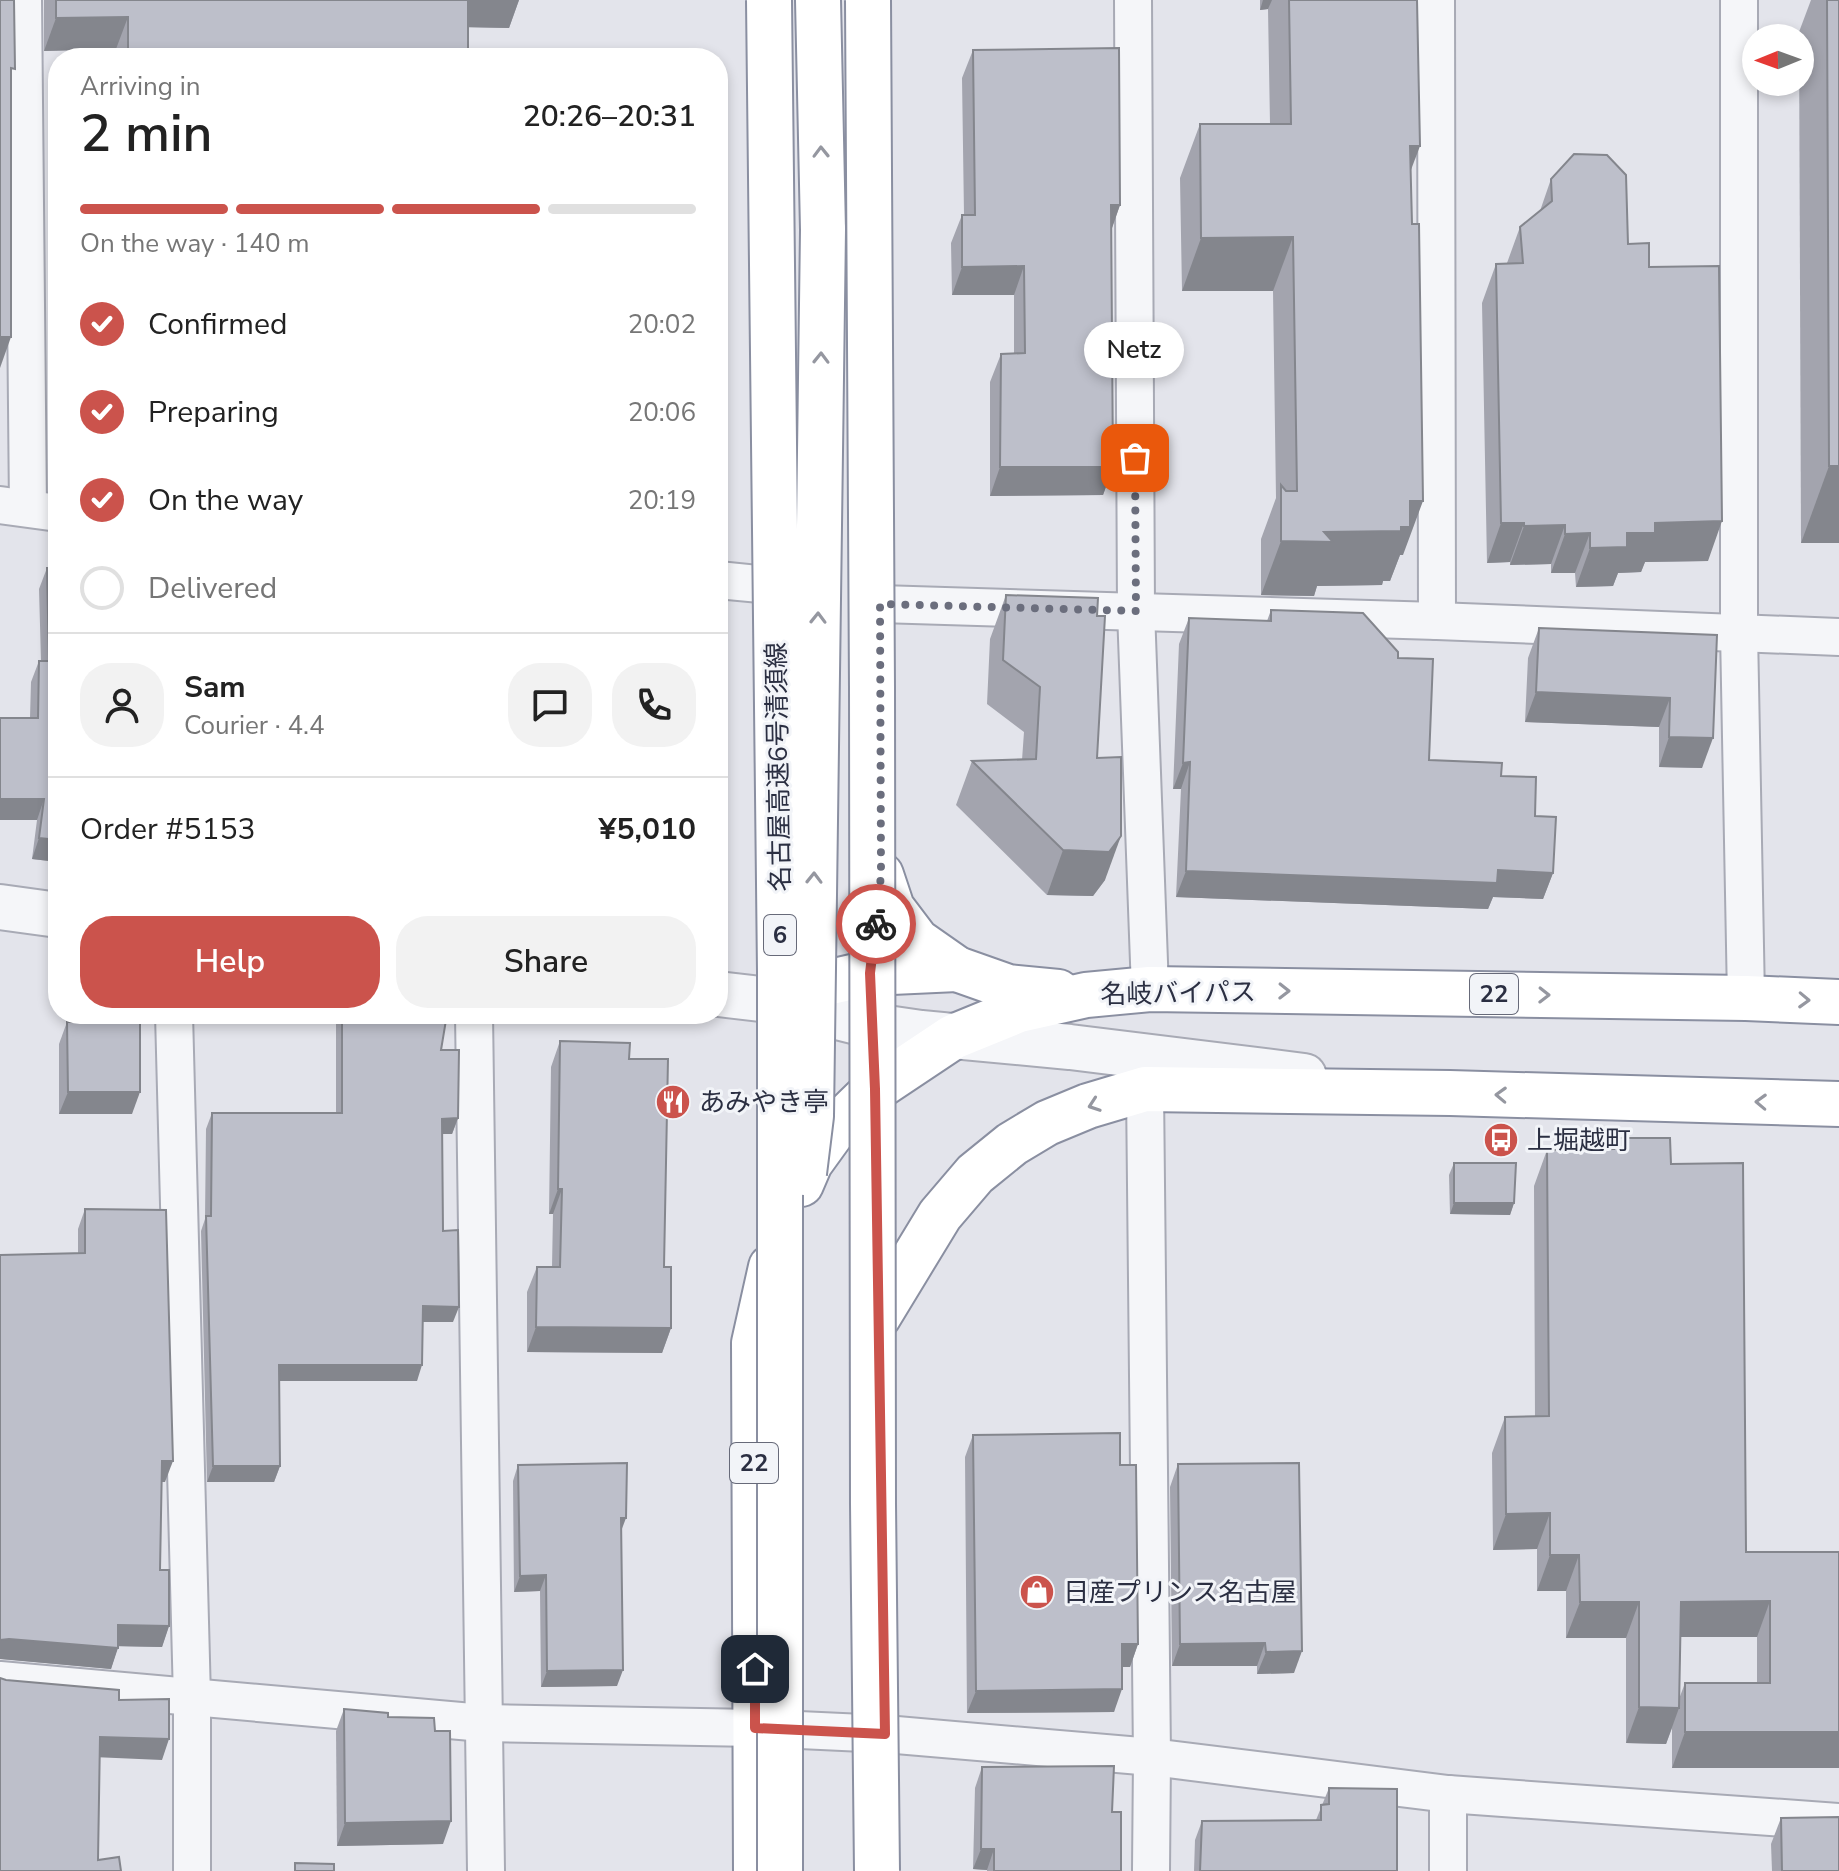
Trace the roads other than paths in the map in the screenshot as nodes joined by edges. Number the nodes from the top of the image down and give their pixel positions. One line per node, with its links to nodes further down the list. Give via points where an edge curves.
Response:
1 (23, 0): 10 (street)
2 (759, 0): 12 (street)
3 (769, 0): 37 (highway, 名古屋高速6号清須線 / 6, bridge, via 780,971)
4 (818, 0): 37 (highway, one-way to 4, bridge, via 811,1116 823,230)
5 (868, 0): 50 (highway, bridge)
6 (875, 0): 13 (street)
7 (1133, 0): 14 (street)
8 (1436, 0): 15 (street)
9 (1739, 0): 16 (street)
10 (29, 509)
11 (728, 581): 12 (street)
12 (769, 585): 18 (street)
13 (880, 604): 14 (street); 19 (street)
14 (1136, 611): 15 (street); 23 (street)
15 (1437, 621): 16 (street)
16 (1739, 632): 17 (street); 27 (street)
17 (1839, 637)
18 (773, 870): 26 (street); 29 (street, via 804,937)
19 (881, 875): 22 (highway, via 892,908 917,941); 29 (highway)
20 (0, 907): 21 (street)
21 (48, 914)
22 (957, 969): 25 (highway, via 1008,987); 29 (highway)
23 (1150, 989): 25 (highway, 名岐バイパス / 22); 27 (highway, 名岐バイパス / 22, one-way to 27)
24 (728, 994): 26 (street)
25 (1086, 995): 32 (highway, 名岐バイパス / 22)
26 (778, 996): 29 (street); 37 (street)
27 (1746, 998): 28 (highway, 名岐バイパス / 22, one-way to 28)
28 (1839, 1002)
29 (866, 1021): 32 (highway, 名岐バイパス / 22); 32 (street); 36 (highway); 37 (highway, 名岐バイパス / 22, via 836,1127 810,1163 779,1235)
30 (174, 1024): 39 (street)
31 (474, 1024): 40 (street)
32 (937, 1035): 34 (street)
33 (1145, 1089): 34 (highway); 36 (highway, one-way to 36, via 1047,1123 975,1174 940,1215); 43 (street)
34 (1450, 1093): 35 (highway, one-way to 34)
35 (1839, 1104)
36 (878, 1317): 42 (highway)
37 (767, 1358): 41 (highway, 名岐バイパス / 22); 49 (highway, 名古屋高速6号清須線 / 6, bridge)
38 (0, 1680): 39 (street)
39 (192, 1698): 40 (street); 46 (street)
40 (483, 1723): 41 (street); 47 (street)
41 (755, 1728): 42 (street); 48 (highway, 名岐バイパス / 22)
42 (885, 1734): 43 (street); 51 (highway)
43 (1152, 1757): 44 (street); 52 (street)
44 (1448, 1794): 45 (street); 53 (street)
45 (1839, 1822)
46 (192, 1871)
47 (486, 1871)
48 (756, 1871)
49 (780, 1871)
50 (877, 1871)
51 (886, 1871)
52 (1151, 1871)
53 (1448, 1871)

